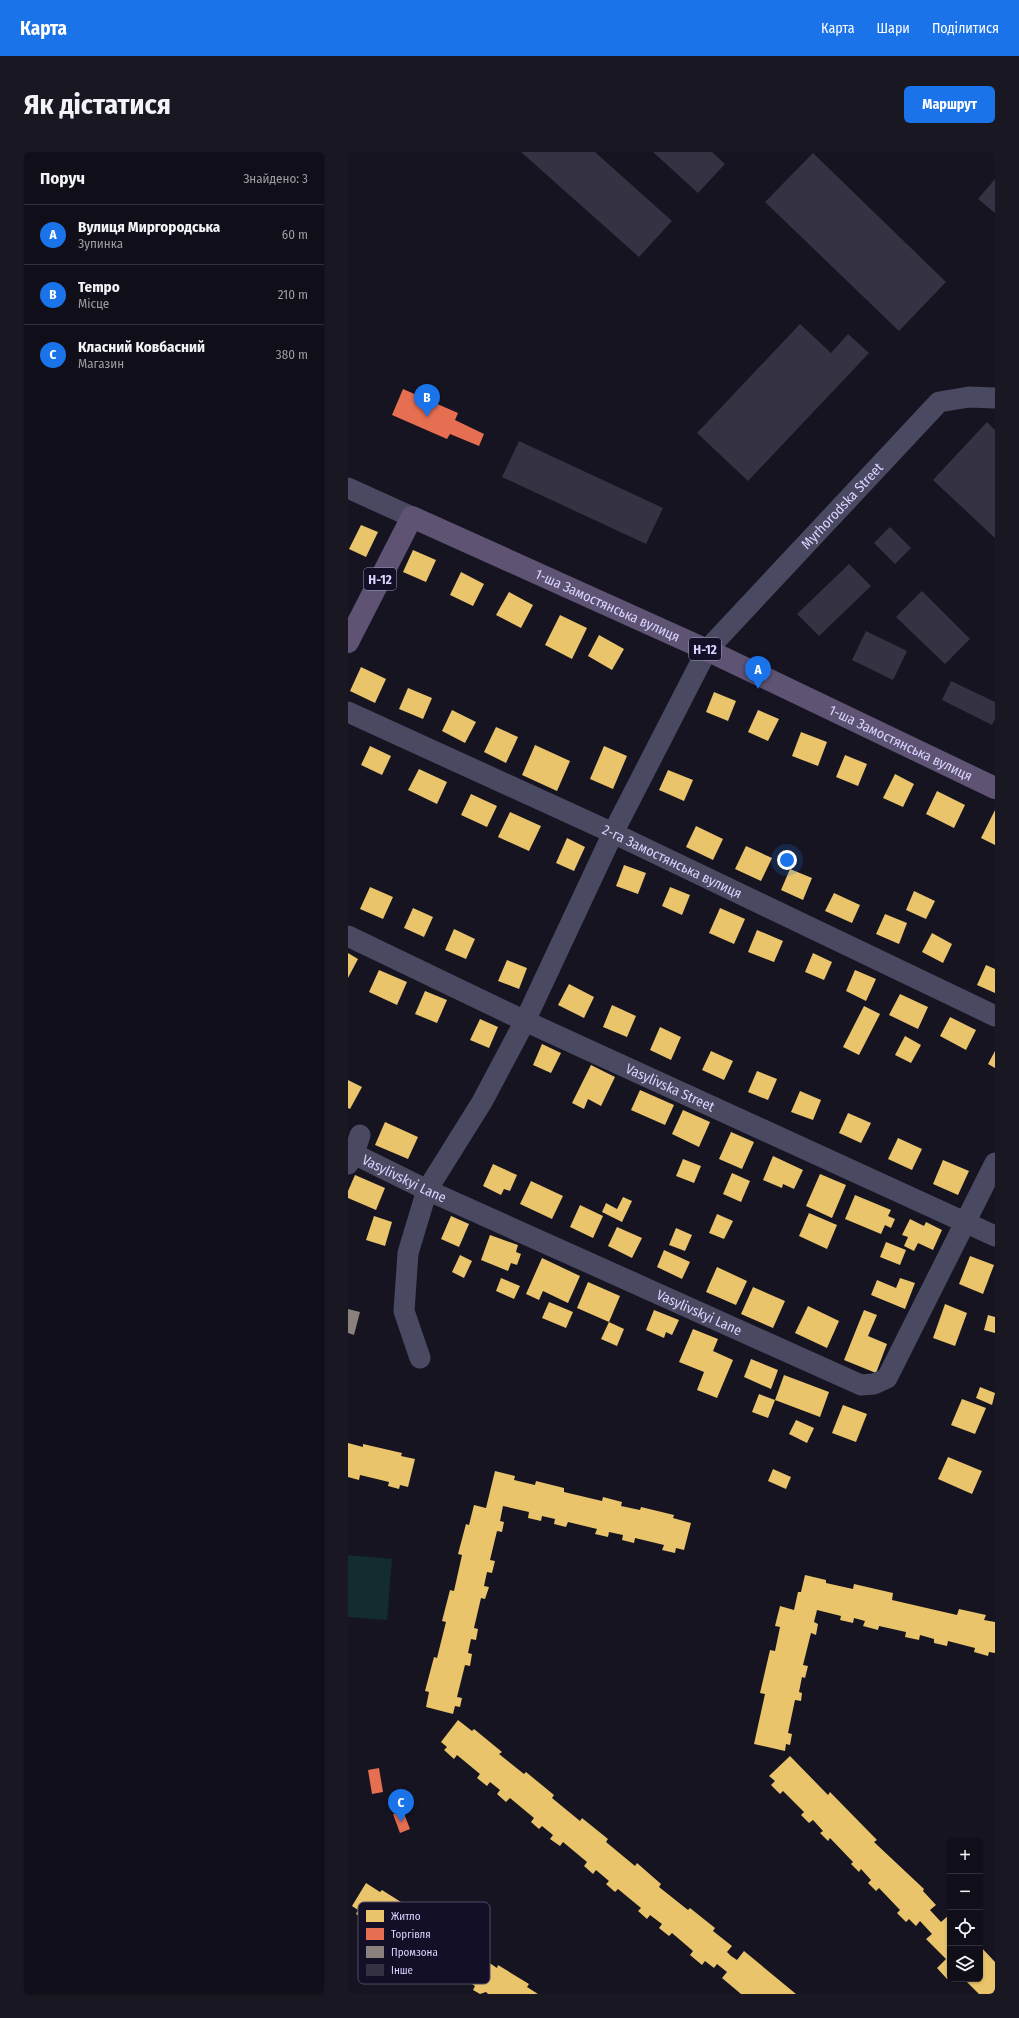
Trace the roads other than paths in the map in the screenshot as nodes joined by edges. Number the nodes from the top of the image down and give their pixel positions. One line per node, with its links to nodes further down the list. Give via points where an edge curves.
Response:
1 (995, 398): 5 (street, Myrhorodska Street, via 969,397 939,402)
2 (348, 488): 3 (street, 1-ша Замостянська вулиця)
3 (412, 517): 4 (main road, Н-12); 5 (main road, 1-ша Замостянська вулиця / Н-12)
4 (348, 642)
5 (707, 650): 7 (main road, 1-ша Замостянська вулиця / Н-12); 8 (street, Myrhorodska Street)
6 (348, 712): 8 (street, 2-га Замостянська вулиця)
7 (995, 788)
8 (612, 833): 10 (street, 2-га Замостянська вулиця); 11 (street, Myrhorodska Street)
9 (348, 936): 11 (street, Vasylivska Street)
10 (995, 1016)
11 (525, 1021): 14 (street, Myrhorodska Street, via 482,1102); 15 (street, Vasylivska Street)
12 (354, 1151): 14 (street, Vasylivskyi Lane)
13 (995, 1163): 15 (street, Vasylivskyi Lane)
14 (426, 1190): 15 (street, Vasylivskyi Lane, via 861,1385 874,1384 887,1378); 17 (street, Myrhorodska Street, via 408,1253 404,1311)
15 (966, 1222): 16 (street, Vasylivska Street)
16 (995, 1236)
17 (420, 1358)

